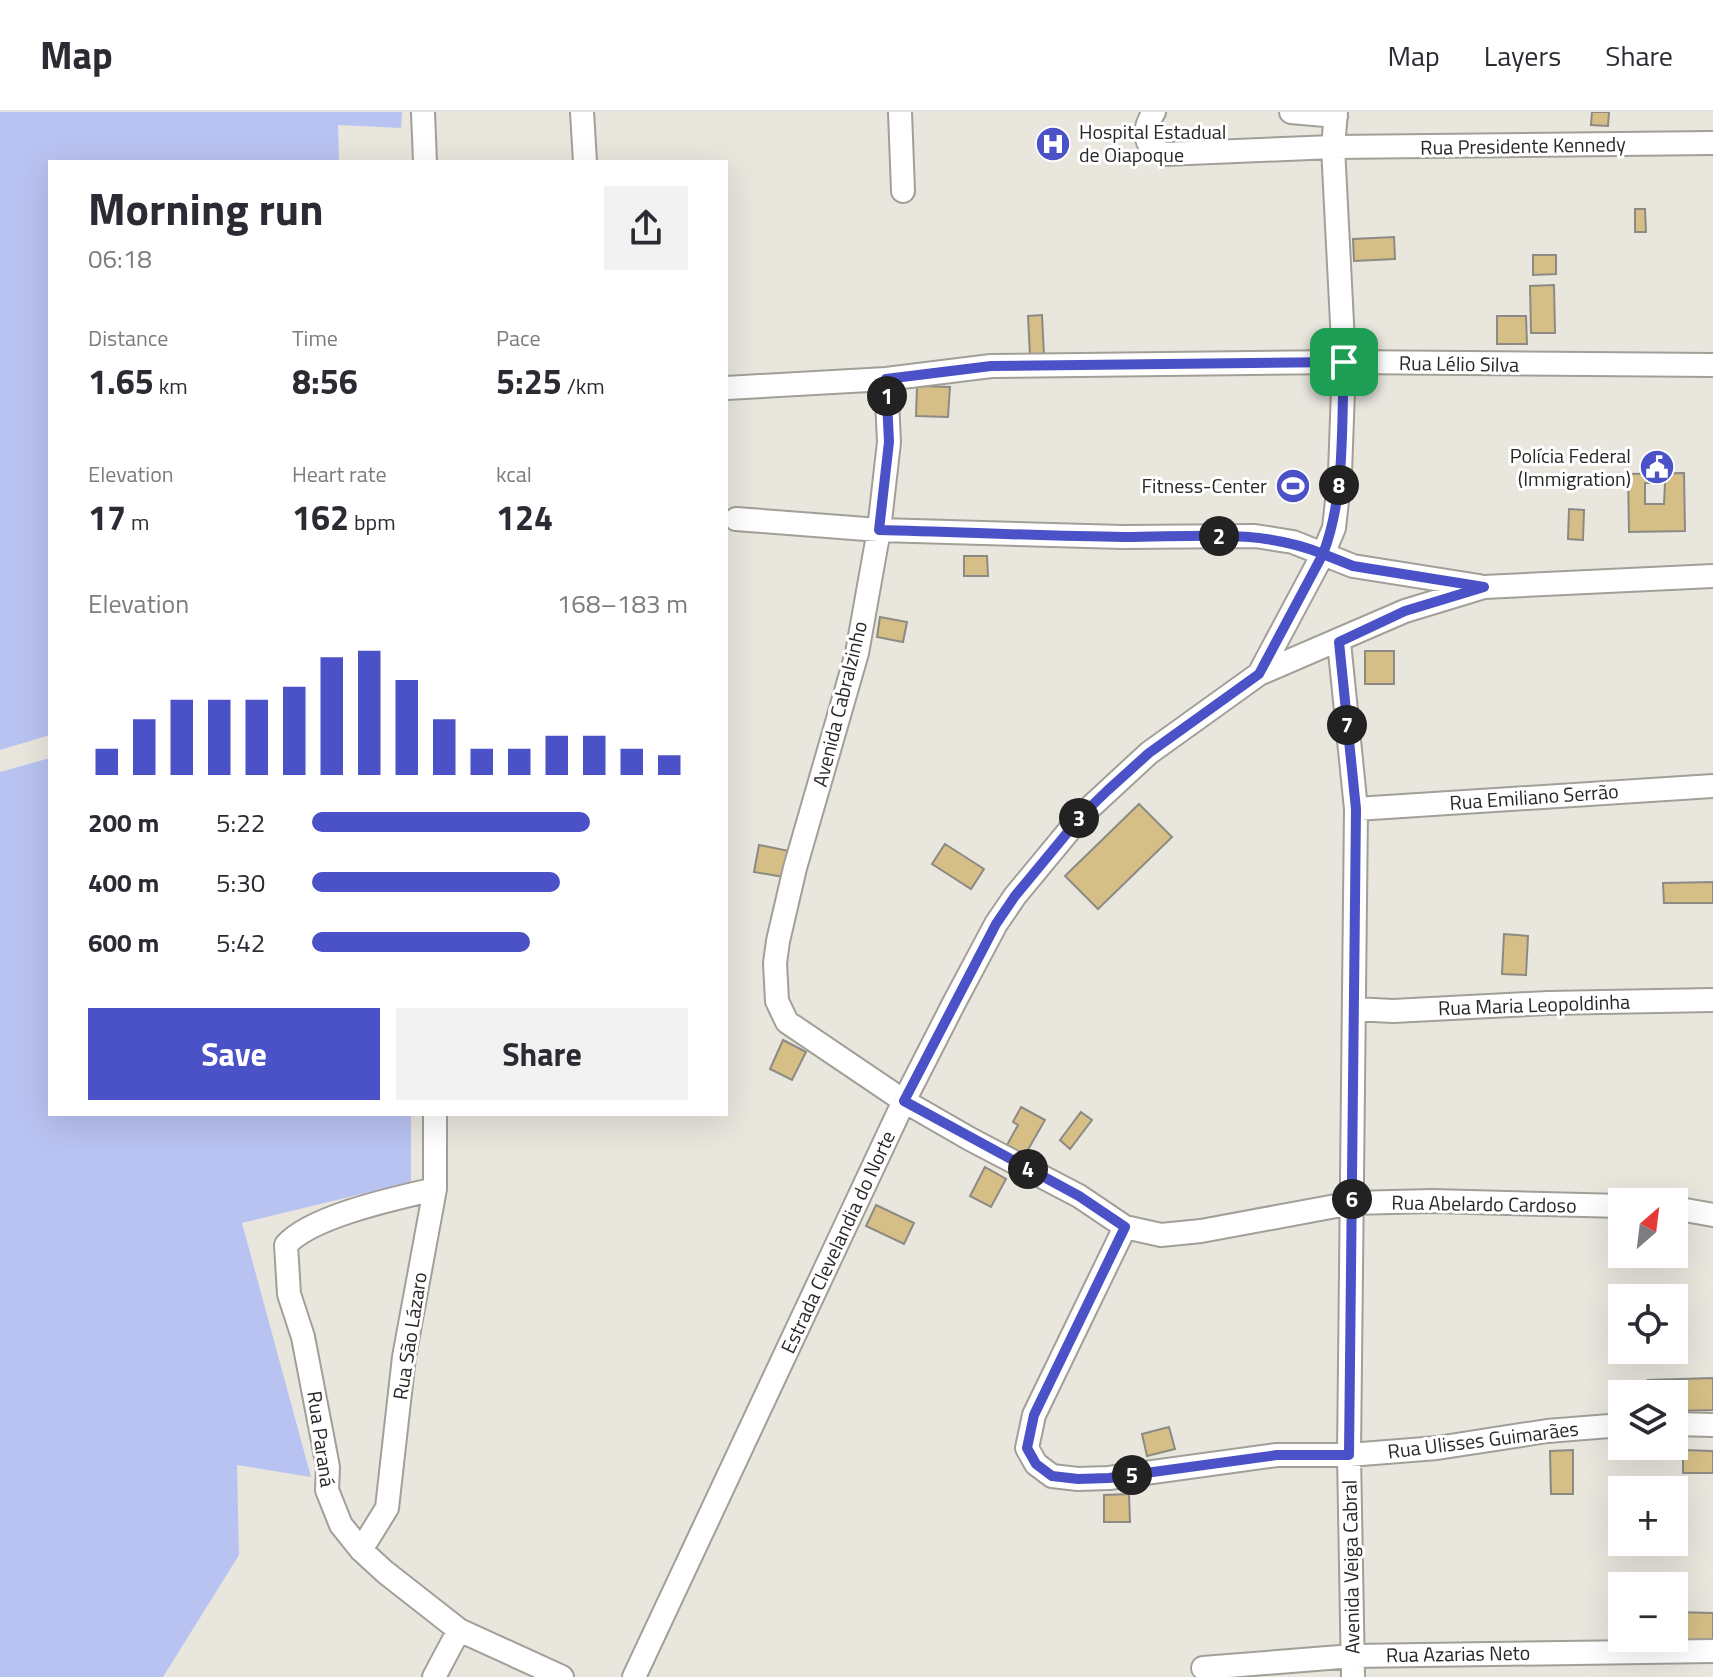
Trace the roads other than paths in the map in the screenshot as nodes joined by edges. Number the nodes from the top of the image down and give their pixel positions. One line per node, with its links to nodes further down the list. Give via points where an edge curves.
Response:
1 (423, 112): 9 (street)
2 (582, 112): 10 (street)
3 (900, 112): 11 (street)
4 (1154, 112): 8 (street, Rua Presidente Kennedy, via 1146,138 1152,149 1165,154)
5 (1291, 112): 6 (street)
6 (1336, 114): 8 (street)
7 (1713, 143): 8 (street, Rua Presidente Kennedy)
8 (1333, 147): 12 (street)
9 (425, 160)
10 (585, 160)
11 (903, 191)
12 (1344, 362): 13 (street, Rua Lélio Silva); 14 (street, Rua Lélio Silva, via 991,366); 18 (street, via 1337,504)
13 (1713, 365)
14 (886, 379): 15 (street, Rua Lélio Silva); 17 (street, Avenida Cabralzinho, via 889,442)
15 (728, 388)
16 (736, 519): 17 (street)
17 (879, 530): 18 (street, via 1255,536); 27 (street, Avenida Cabralzinho, via 857,653 778,941 777,1001)
18 (1323, 554): 20 (street, via 1353,566); 22 (street)
19 (1713, 576): 20 (street)
20 (1484, 587): 21 (street, via 1405,611)
21 (1339, 642): 22 (street); 24 (street, Avenida Veiga Cabral)
22 (1259, 674): 28 (street, Estrada Clevelandia do Norte, via 1149,753 1046,857 996,924)
23 (1713, 786): 24 (street, Rua Emiliano Serrão)
24 (1356, 809): 26 (street, Avenida Veiga Cabral)
25 (1713, 1000): 26 (street, Rua Maria Leopoldinha)
26 (1354, 1009): 31 (street, Avenida Veiga Cabral)
27 (787, 1022): 28 (street, Rua Abelardo Cardoso)
28 (904, 1101): 35 (street, Rua Abelardo Cardoso, via 1079,1196); 47 (street, Estrada Clevelandia do Norte)
29 (435, 1116): 30 (street, Rua São Lázaro)
30 (435, 1189): 40 (street, Rua São Lázaro, via 404,1357 387,1508); 40 (street, Rua Paraná, via 342,1215 294,1235 286,1245 289,1294 303,1337 328,1467 327,1490 341,1525)
31 (1352, 1203): 32 (street, Rua Abelardo Cardoso); 35 (street, Rua Abelardo Cardoso, via 1201,1231 1161,1235); 39 (street, Avenida Veiga Cabral)
32 (1608, 1206)
33 (1688, 1211): 34 (street)
34 (1713, 1215)
35 (1125, 1227): 39 (street, Rua Ulisses Guimarães, via 1034,1415 1027,1448 1036,1464 1052,1476 1078,1479 1277,1455)
36 (1688, 1424): 37 (street)
37 (1713, 1425)
38 (1608, 1426): 39 (street, Rua Ulisses Guimarães)
39 (1349, 1455): 43 (street, Avenida Veiga Cabral)
40 (361, 1550): 41 (street, Rua Paraná)
41 (459, 1630): 45 (street); 46 (street, Rua Paraná)
42 (1713, 1651): 43 (street, Rua Azarias Neto)
43 (1353, 1666): 44 (street, Rua Azarias Neto)
44 (1203, 1668)
45 (434, 1677)
46 (562, 1677)
47 (634, 1677)

